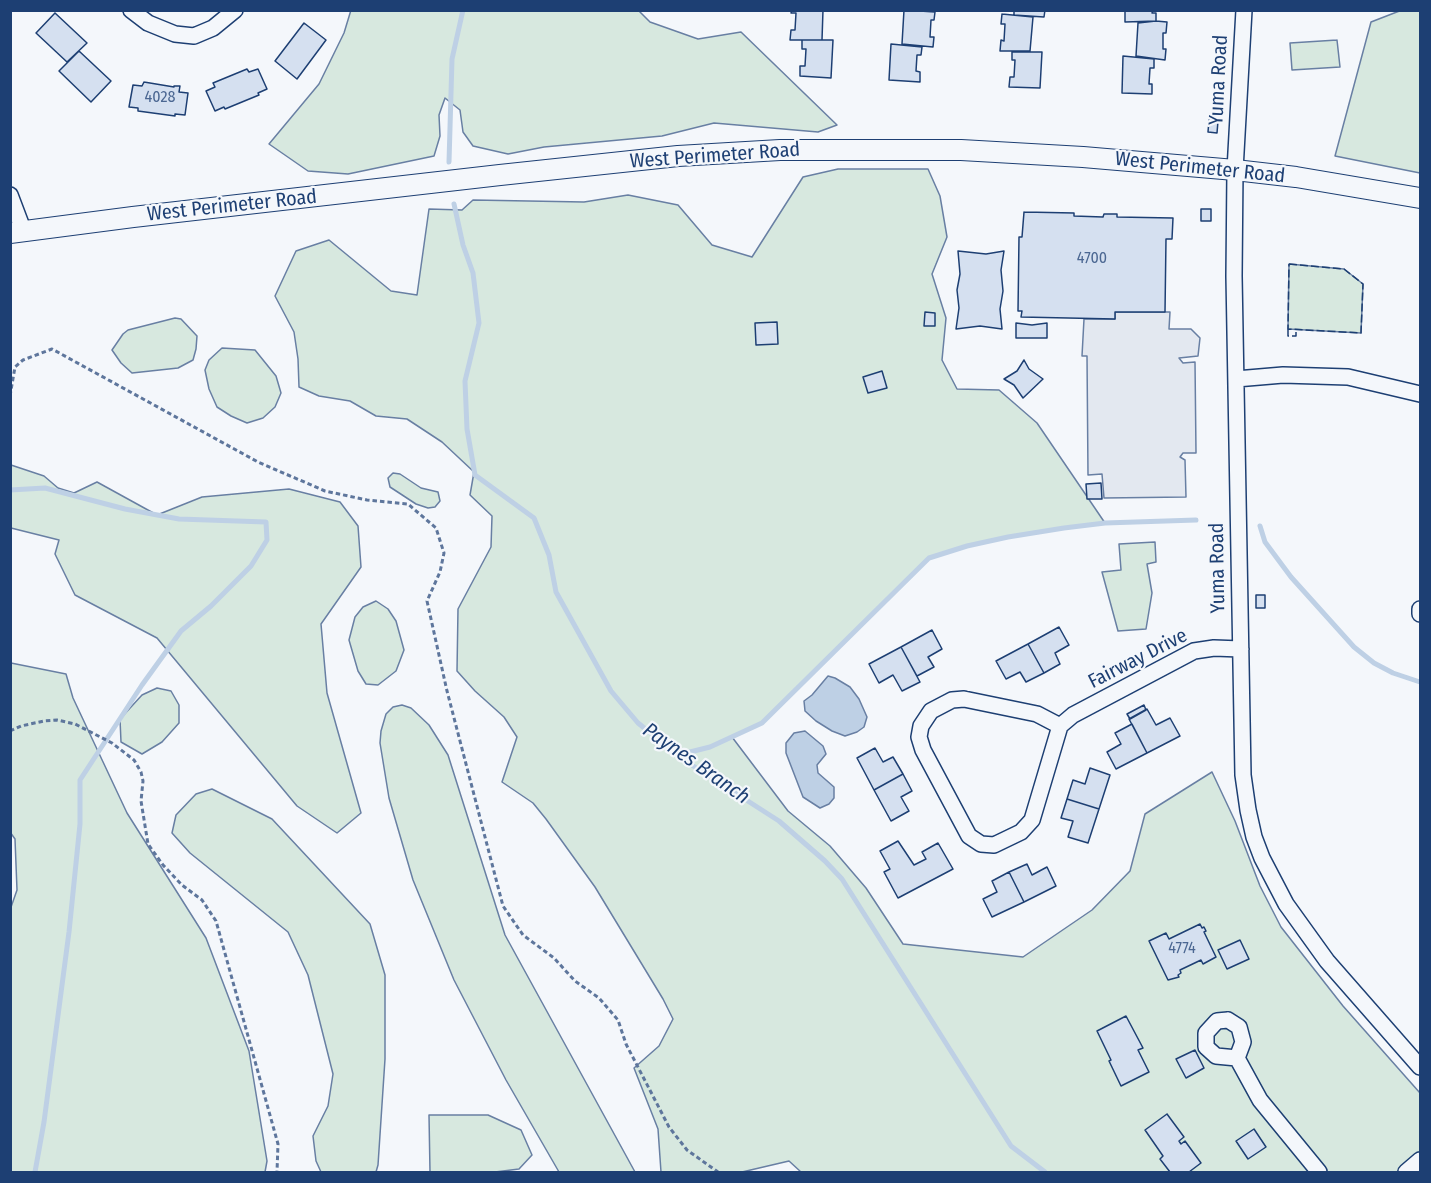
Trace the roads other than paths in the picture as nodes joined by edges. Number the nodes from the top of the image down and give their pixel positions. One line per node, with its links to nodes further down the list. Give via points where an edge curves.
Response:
1 (131, 10): 2 (street, via 148,23 194,36 213,28)
2 (235, 10)
3 (1244, 10): 4 (street, Yuma Road)
4 (1235, 170): 6 (street, West Perimeter Road); 7 (street, West Perimeter Road, via 961,150 740,152 512,174); 8 (street, Yuma Road)
5 (10, 195): 7 (street)
6 (1420, 198)
7 (17, 232)
8 (1236, 379): 9 (street, via 1337,376); 10 (street, Yuma Road)
9 (1420, 394)
10 (1241, 649): 11 (street, Fairway Drive, via 1194,651 1073,715); 13 (street, Yuma Road, via 1244,775 1248,810 1262,858 1311,940)
11 (1060, 726): 11 (street, via 1032,820 1021,832 994,845 981,844 969,836 919,737 931,711 952,700 975,700 1037,714)
12 (1237, 1058): 15 (street, via 1260,1100)
13 (1420, 1067)
14 (1420, 1160): 16 (street)
15 (1319, 1173)
16 (1406, 1173)

